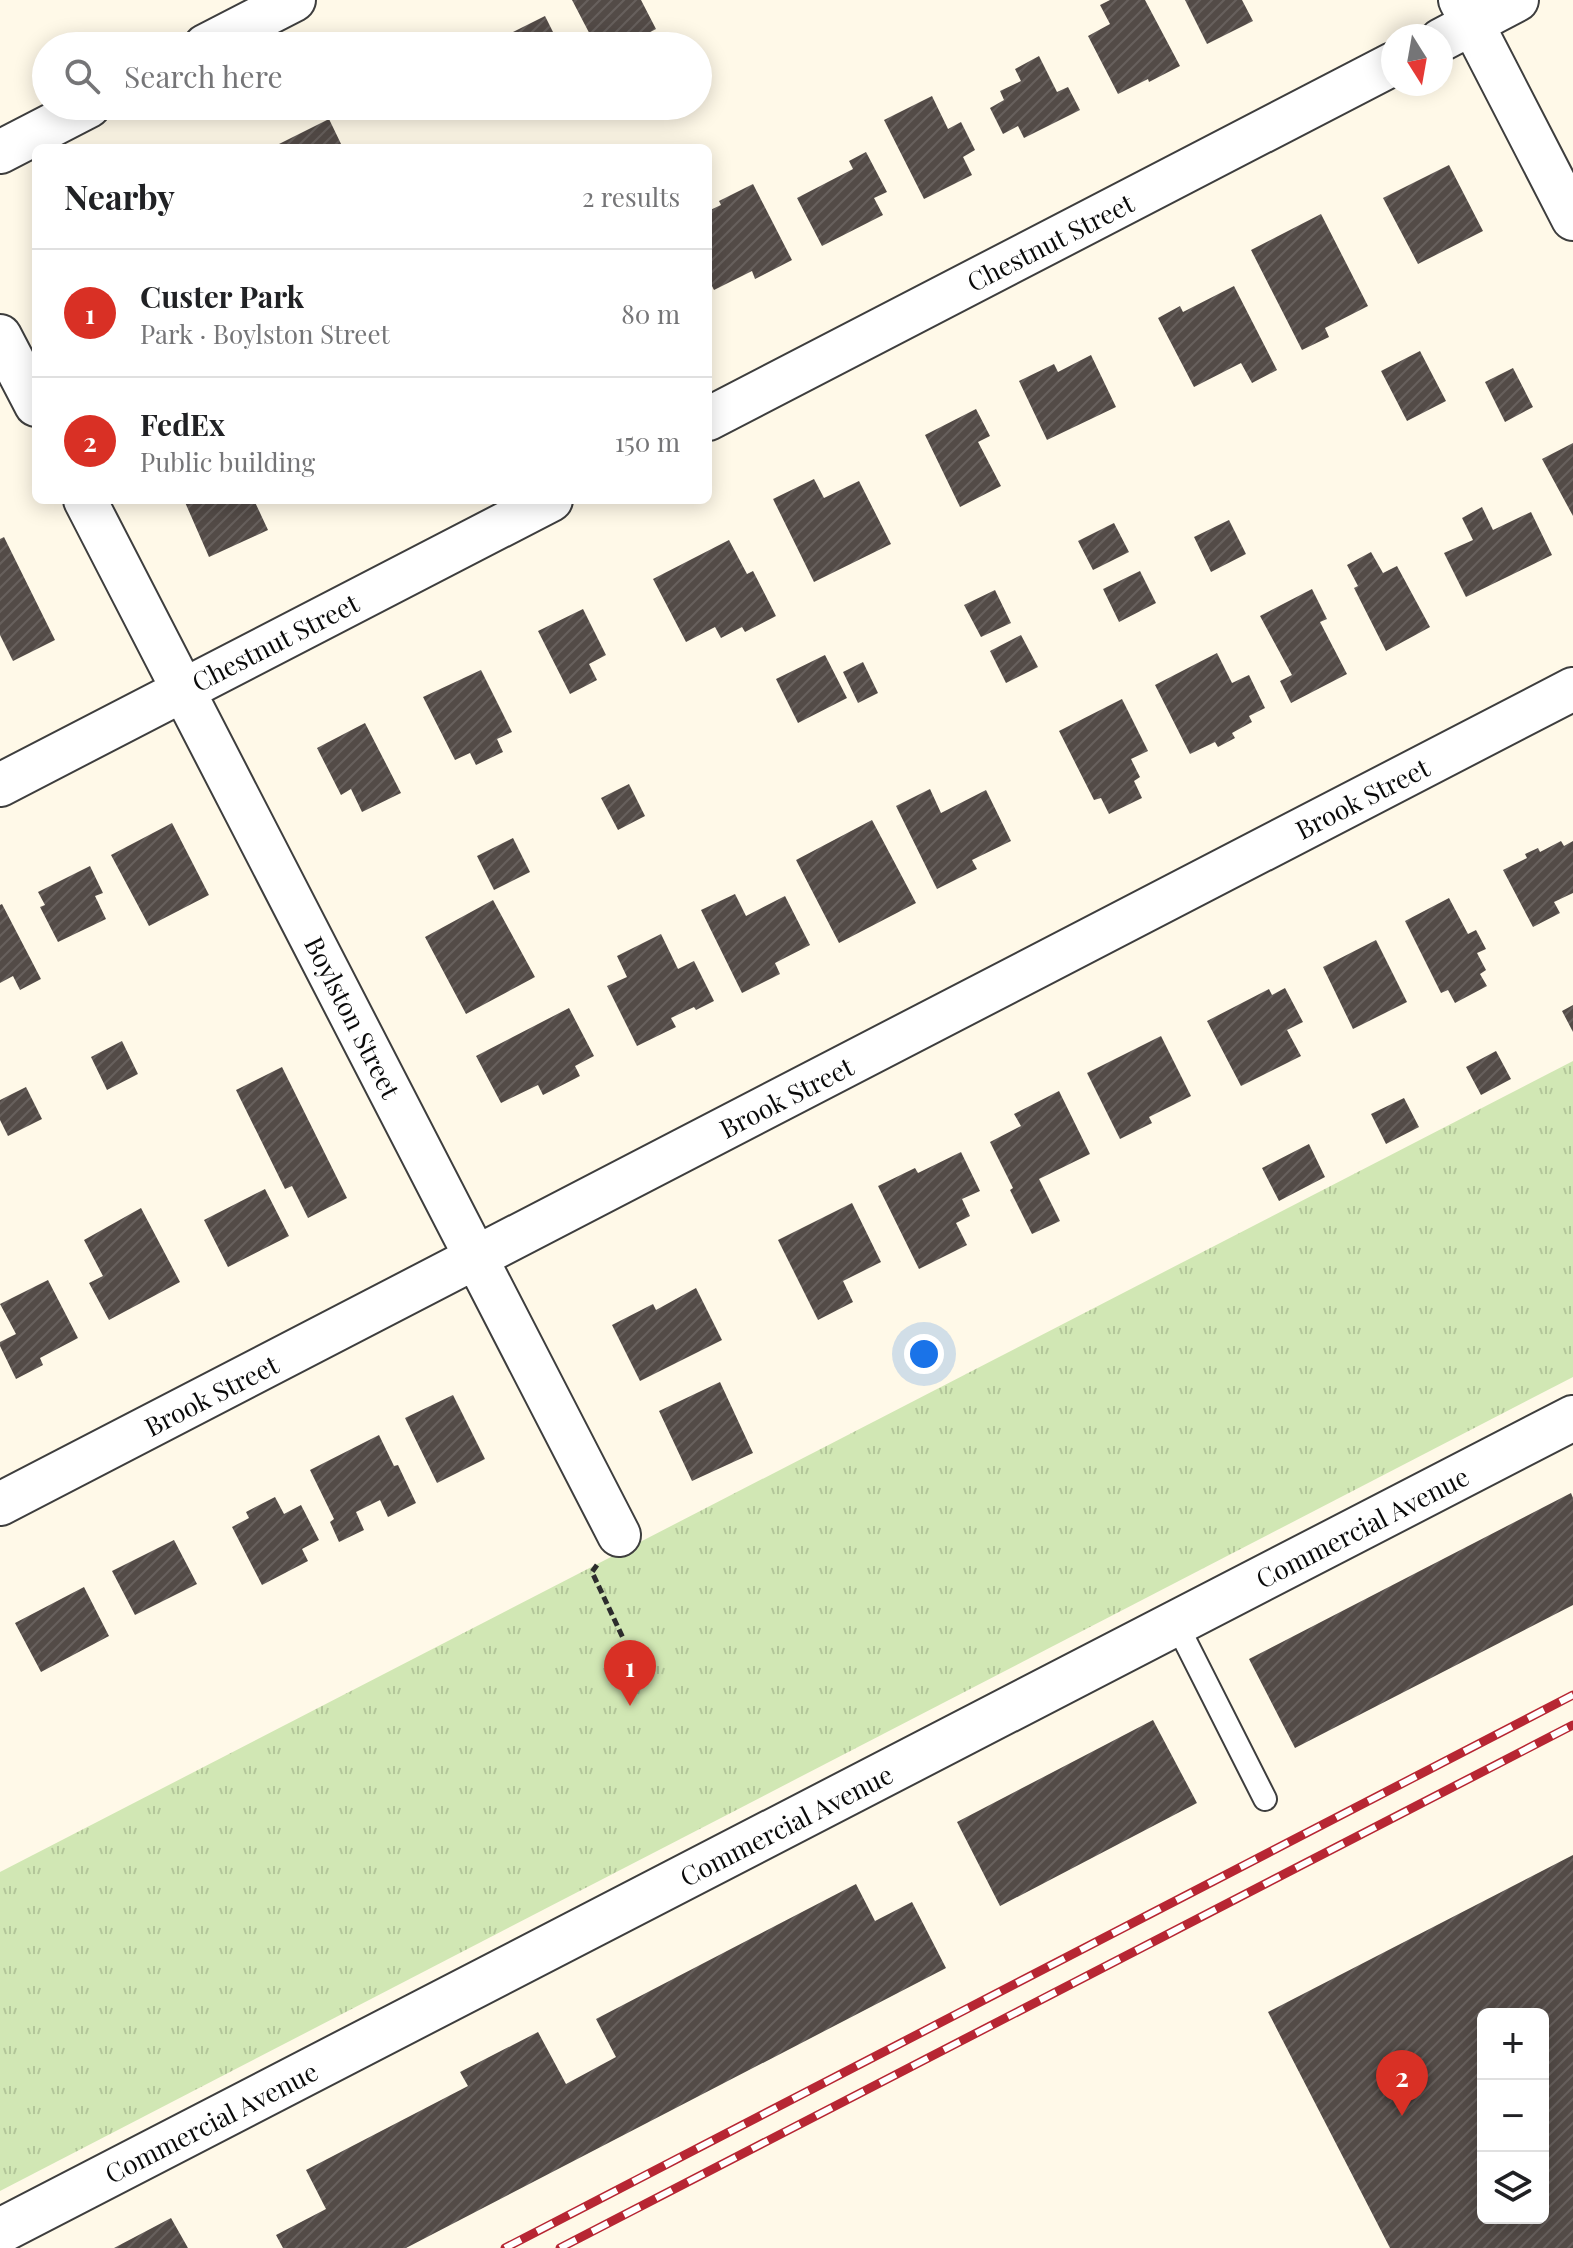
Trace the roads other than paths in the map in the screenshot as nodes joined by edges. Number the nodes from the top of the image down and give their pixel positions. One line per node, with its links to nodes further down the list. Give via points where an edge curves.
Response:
1 (294, 0): 4 (street)
2 (1517, 0): 3 (street)
3 (1457, 21): 8 (street)
4 (232, 32)
5 (1381, 70): 11 (street, Chestnut Street)
6 (62, 120): 7 (street)
7 (0, 152)
8 (1573, 219)
9 (0, 336): 10 (street)
10 (32, 397)
11 (712, 417)
12 (87, 504): 15 (street, Boylston Street)
13 (543, 504): 15 (street, Chestnut Street)
14 (1573, 689): 17 (street, Brook Street)
15 (184, 690): 16 (street, Chestnut Street); 17 (street, Boylston Street)
16 (0, 785)
17 (477, 1257): 19 (street, Brook Street); 20 (street, Boylston Street)
18 (1570, 1429): 21 (street, Commercial Avenue)
19 (0, 1504)
20 (619, 1535)
21 (1176, 1623): 22 (lane); 23 (street, Commercial Avenue)
22 (1265, 1799)
23 (0, 2231)

